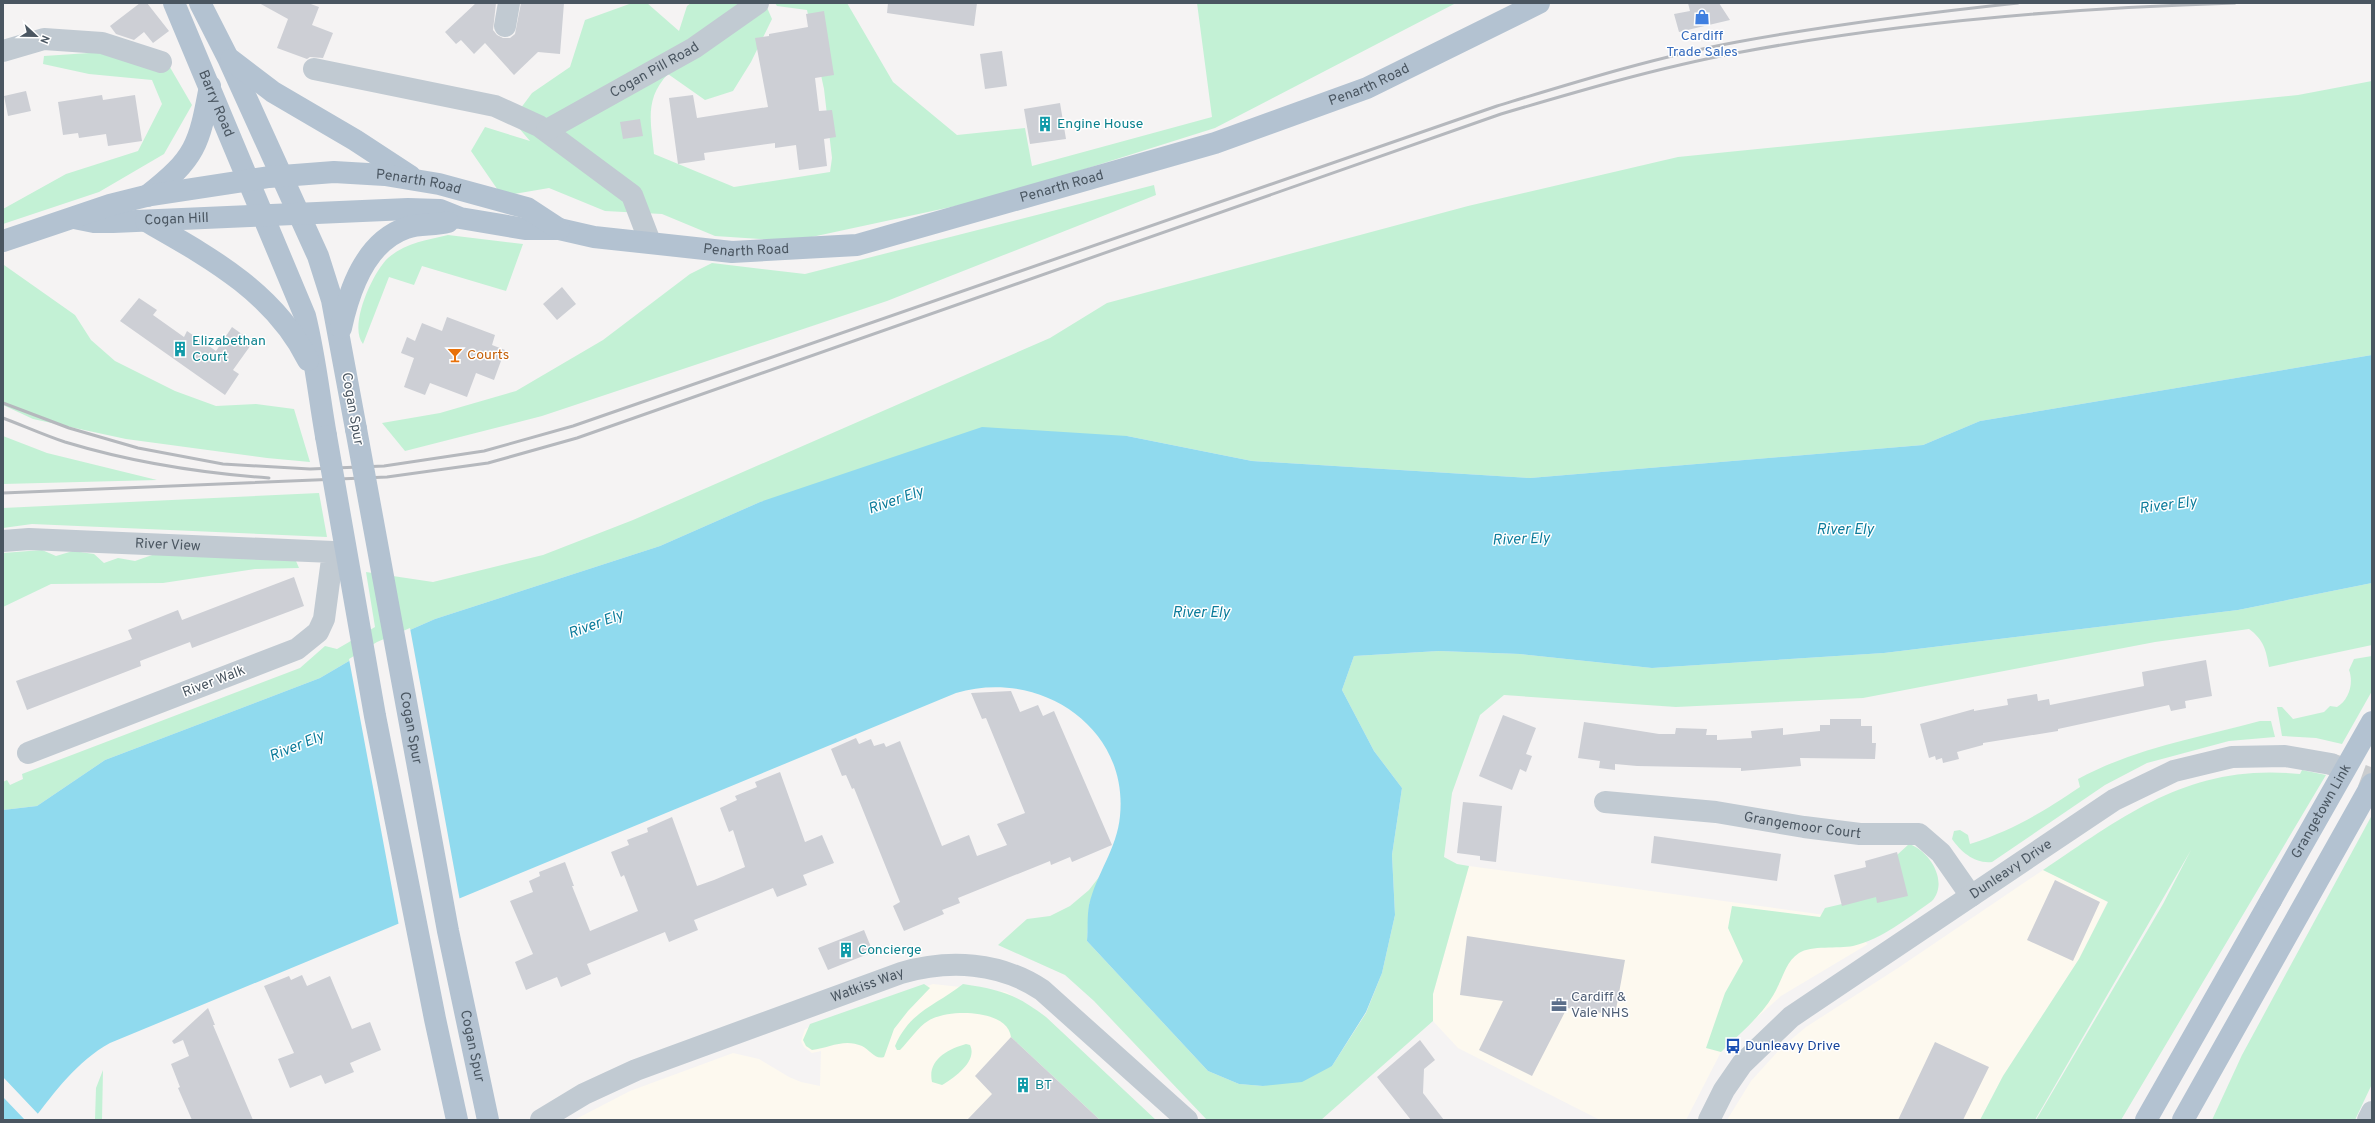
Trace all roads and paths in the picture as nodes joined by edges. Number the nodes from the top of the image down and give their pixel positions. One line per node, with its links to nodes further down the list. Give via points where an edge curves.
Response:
1 (174, 3): 11 (main road, Barry Road)
2 (200, 3): 8 (main road, Barry Road)
3 (509, 3): 6 (street)
4 (758, 3): 12 (street, Cogan Pill Road, via 694,48)
5 (1539, 3): 22 (main road, Penarth Road, via 1367,88 1215,143 857,245 732,252)
6 (505, 26)
7 (3, 51): 9 (street, via 44,39 102,43)
8 (228, 58): 13 (main road, Barry Road); 14 (main road, via 273,92 355,140)
9 (161, 62)
10 (314, 69): 12 (street, via 495,106)
11 (210, 86): 13 (main road, Barry Road); 15 (main road, via 194,147 175,174)
12 (547, 130): 22 (street, via 632,194)
13 (267, 178): 14 (main road, Penarth Road, via 334,172); 15 (main road, Cogan Hill); 16 (main road, Barry Road); 16 (main road, Barry Road)
14 (414, 179): 20 (main road, Penarth Road, via 527,208)
15 (146, 196): 17 (main road, Cogan Hill)
16 (279, 209): 18 (main road, Penarth Road, via 440,210); 19 (main road, Cogan Hill); 23 (main road, Cogan Spur, via 327,280); 24 (main road, via 312,343)
17 (74, 218): 19 (main road, Cogan Hill, via 94,222); 21 (main road, Cogan Hill, via 42,226)
18 (460, 218): 20 (main road, Penarth Road, via 525,229); 23 (main road, via 438,225 404,228 384,241 370,255 357,275 346,303)
19 (145, 221): 24 (main road, via 224,267 255,290 288,325)
20 (559, 229): 22 (main road, Penarth Road, via 594,237)
21 (3, 241)
22 (650, 242)
23 (339, 335): 36 (main road, Cogan Spur, bridge, via 447,923)
24 (314, 371): 35 (main road, bridge, via 375,716 434,1019)
25 (3, 542): 26 (street, River View, via 37,540)
26 (333, 552): 28 (street, River Walk, via 324,619 318,632 297,649)
27 (2372, 722): 40 (main road, Grangetown Link, bridge)
28 (28, 754)
29 (2331, 764): 32 (street, Dunleavy Drive, via 2285,756 2232,757 2174,771 2114,800)
30 (2372, 784): 33 (main road)
31 (1605, 802): 32 (street, Grangemoor Court, via 1716,812 1860,834 1919,834 1941,853)
32 (1972, 896): 39 (street, Dunleavy Drive, via 1791,1018 1742,1064 1724,1090)
33 (2208, 1076): 41 (main road); 42 (main road)
34 (2372, 1112): 43 (street)
35 (457, 1120)
36 (488, 1120)
37 (541, 1120): 38 (street, Watkiss Way, via 584,1094 636,1070 901,972 937,964 972,965 1011,973 1027,980 1042,990)
38 (1187, 1120)
39 (1709, 1120)
40 (2146, 1120)
41 (2183, 1120)
42 (2190, 1120)
43 (2368, 1120)

